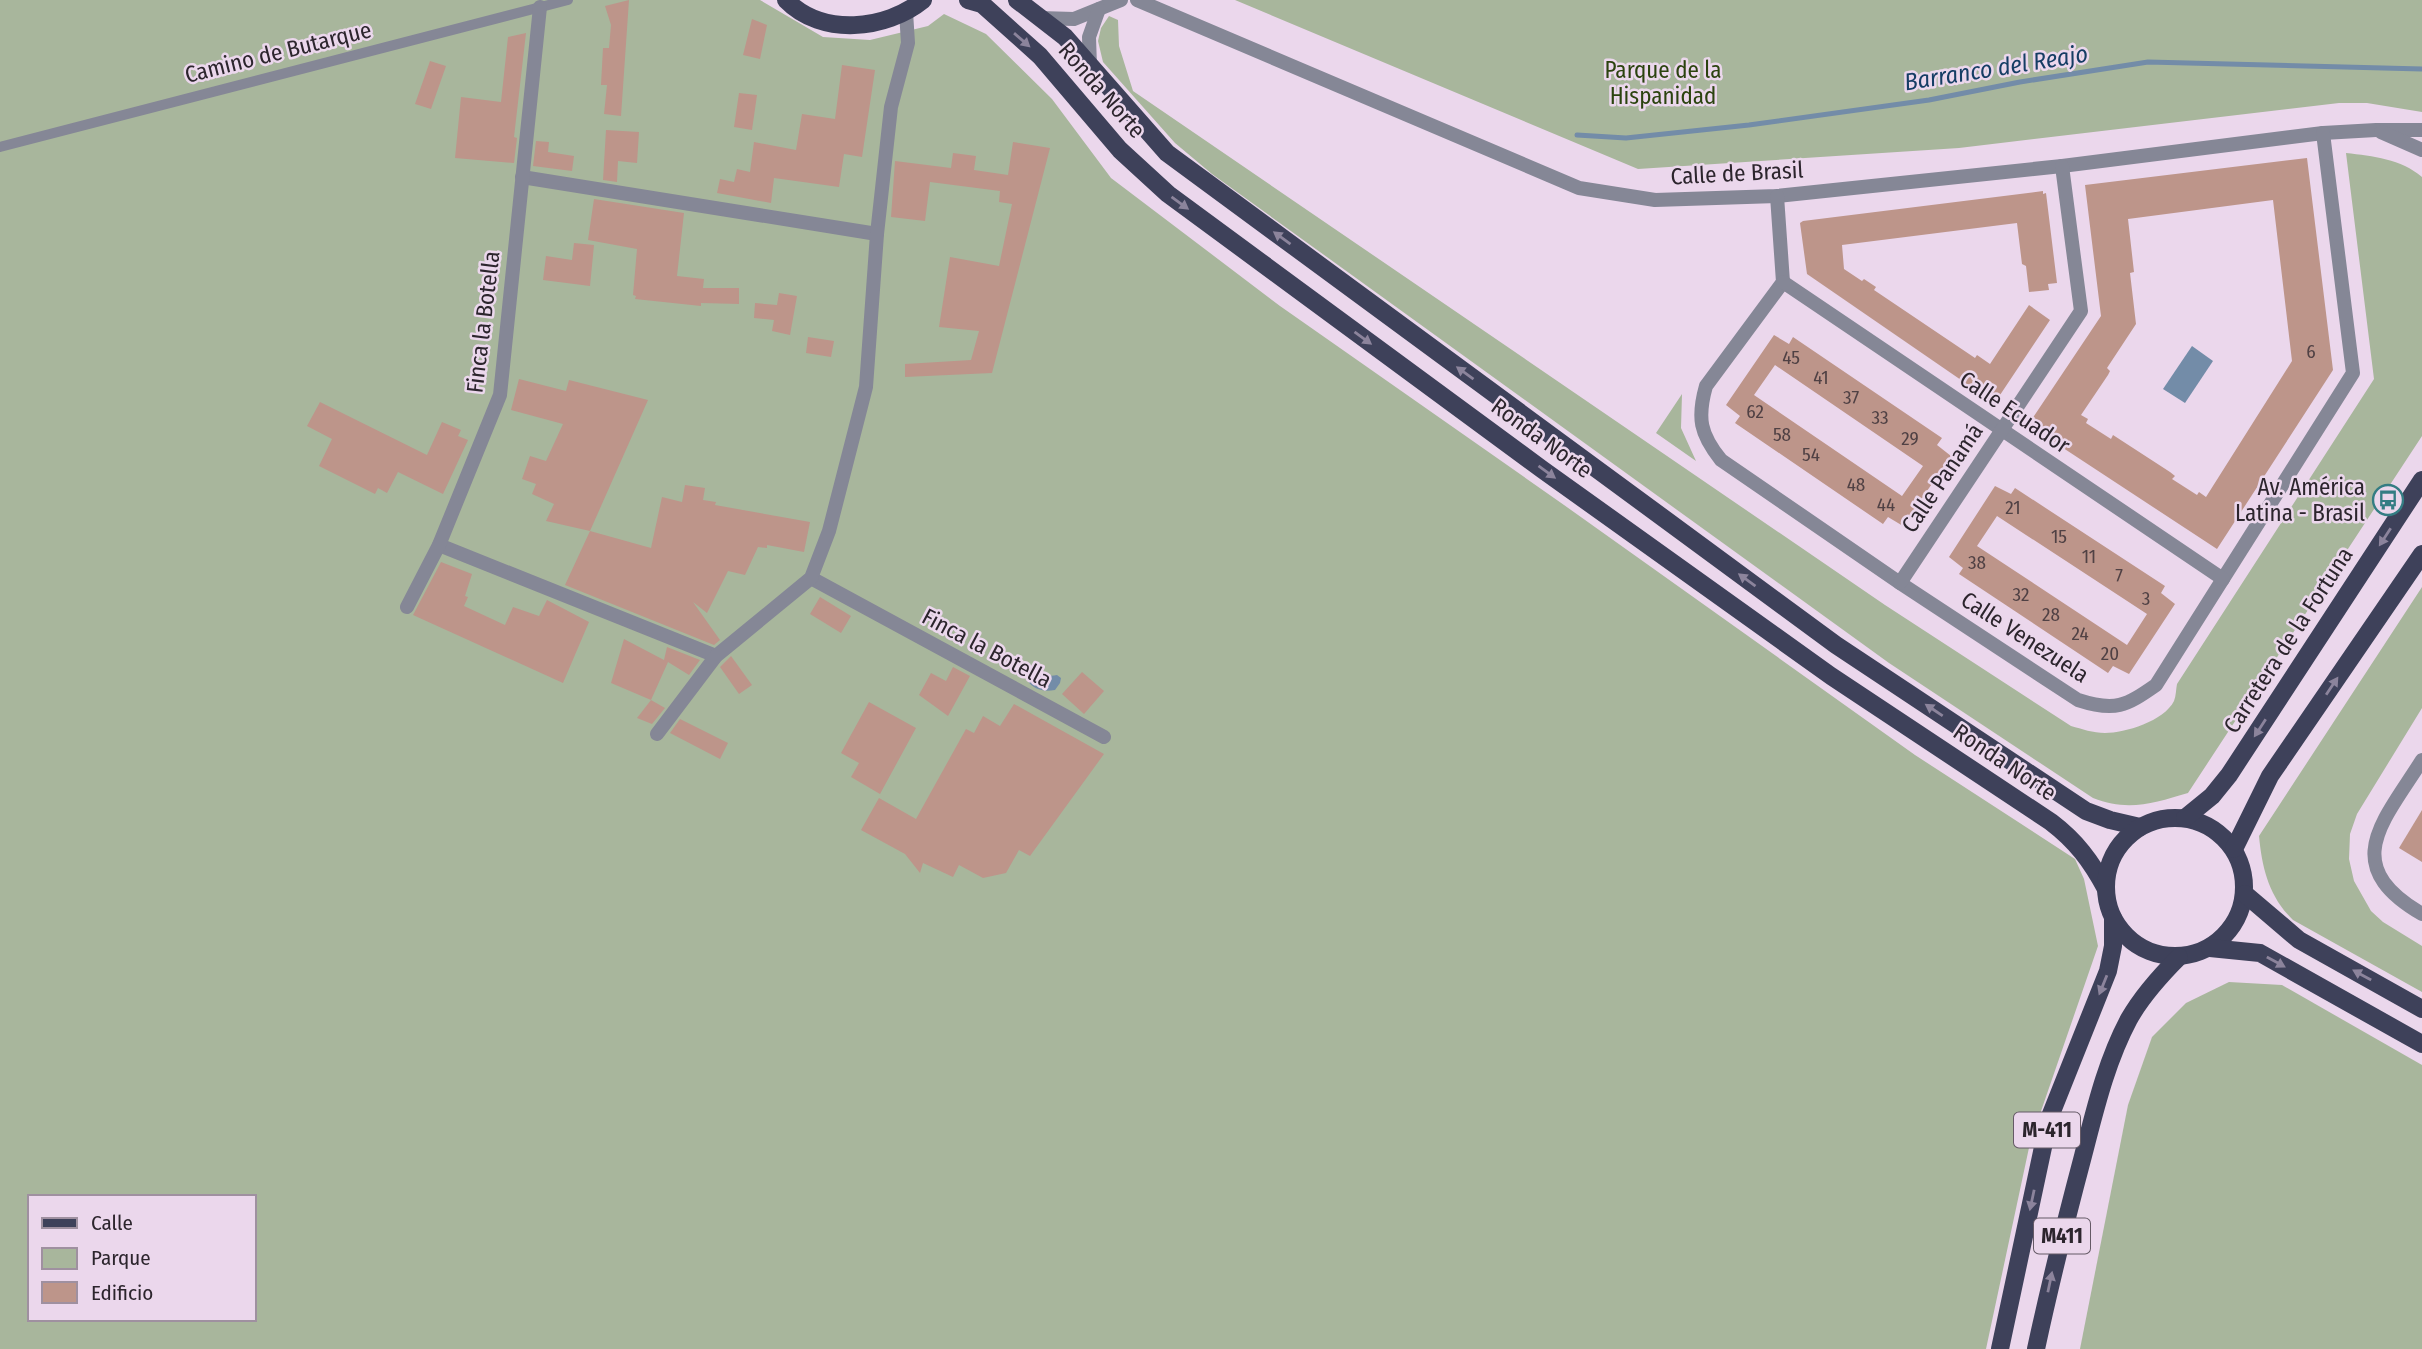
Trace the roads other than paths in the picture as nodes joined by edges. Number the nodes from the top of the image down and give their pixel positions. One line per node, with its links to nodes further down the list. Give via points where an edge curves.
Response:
1 (568, 0): 8 (lane, Camino de Butarque)
2 (786, 0): 10 (main road, via 817,19 846,26 877,23)
3 (923, 0): 10 (main road)
4 (968, 0): 38 (main road, Ronda Norte, one-way to 38, via 982,4 1040,56 1120,150 1168,194 1819,668 2051,822 2091,861)
5 (1017, 0): 11 (main road, Ronda Norte)
6 (1121, 0): 9 (street)
7 (1137, 0): 20 (street, Calle de Brasil, via 1579,188 1654,200)
8 (540, 7): 16 (lane, Camino de Butarque); 19 (street, Finca la Botella)
9 (1099, 9): 11 (street, via 1074,19); 12 (street, via 1089,37)
10 (906, 12): 21 (street, via 908,43 891,107)
11 (1040, 18): 12 (main road, Ronda Norte, via 1065,37)
12 (1090, 66): 36 (main road, Ronda Norte, one-way to 12, via 2086,811 1836,645 1167,153)
13 (2376, 130): 14 (street, Calle de Brasil); 15 (street, Calle de Brasil); 17 (street, Calle de Brasil)
14 (2422, 130)
15 (2323, 133): 18 (street, Calle de Brasil); 28 (street, Calle Venezuela, via 2353,373)
16 (0, 147)
17 (2422, 150)
18 (2062, 166): 20 (street, Calle de Brasil); 23 (street, Calle Panamá, via 2081,311)
19 (522, 177): 21 (street); 25 (street, Finca la Botella, via 500,395)
20 (1777, 196): 22 (street)
21 (877, 234): 27 (street, via 866,387 829,531)
22 (1783, 282): 23 (street, Calle Ecuador); 29 (street, Calle Venezuela, via 1706,386 1701,427 1721,460)
23 (2001, 430): 28 (street, Calle Ecuador); 29 (street, Calle Panamá)
24 (2422, 480): 35 (main road, Carretera de la Fortuna, one-way to 35, via 2221,786)
25 (439, 545): 30 (street, Finca la Botella); 31 (street)
26 (2422, 554): 37 (main road, one-way to 26, via 2270,776)
27 (811, 578): 31 (street); 33 (street, Finca la Botella)
28 (2223, 579): 29 (street, Calle Venezuela, via 2156,685 2120,706 2099,707 2078,700)
29 (1900, 583)
30 (407, 607)
31 (716, 656): 32 (street)
32 (657, 734)
33 (1104, 737)
34 (2422, 760): 40 (street, via 2382,824 2375,846 2377,873 2390,892)
35 (2185, 818): 36 (main road); 37 (main road, via 2221,834)
36 (2140, 827): 38 (main road, via 2114,853)
37 (2234, 849): 39 (main road, via 2243,871)
38 (2106, 889): 41 (main road)
39 (2245, 894): 42 (main road, via 2227,934); 44 (main road, one-way to 39, via 2299,940)
40 (2422, 914)
41 (2113, 918): 43 (main road, via 2124,935 2140,947); 46 (main road, M-411, one-way to 46, via 2108,971 2049,1119)
42 (2210, 948): 43 (main road); 45 (main road, one-way to 45, via 2260,953)
43 (2179, 957): 47 (main road, M411, one-way to 43, via 2053,1270 2113,1054 2129,1018)
44 (2422, 1009)
45 (2422, 1044)
46 (2000, 1349)
47 (2036, 1349)

